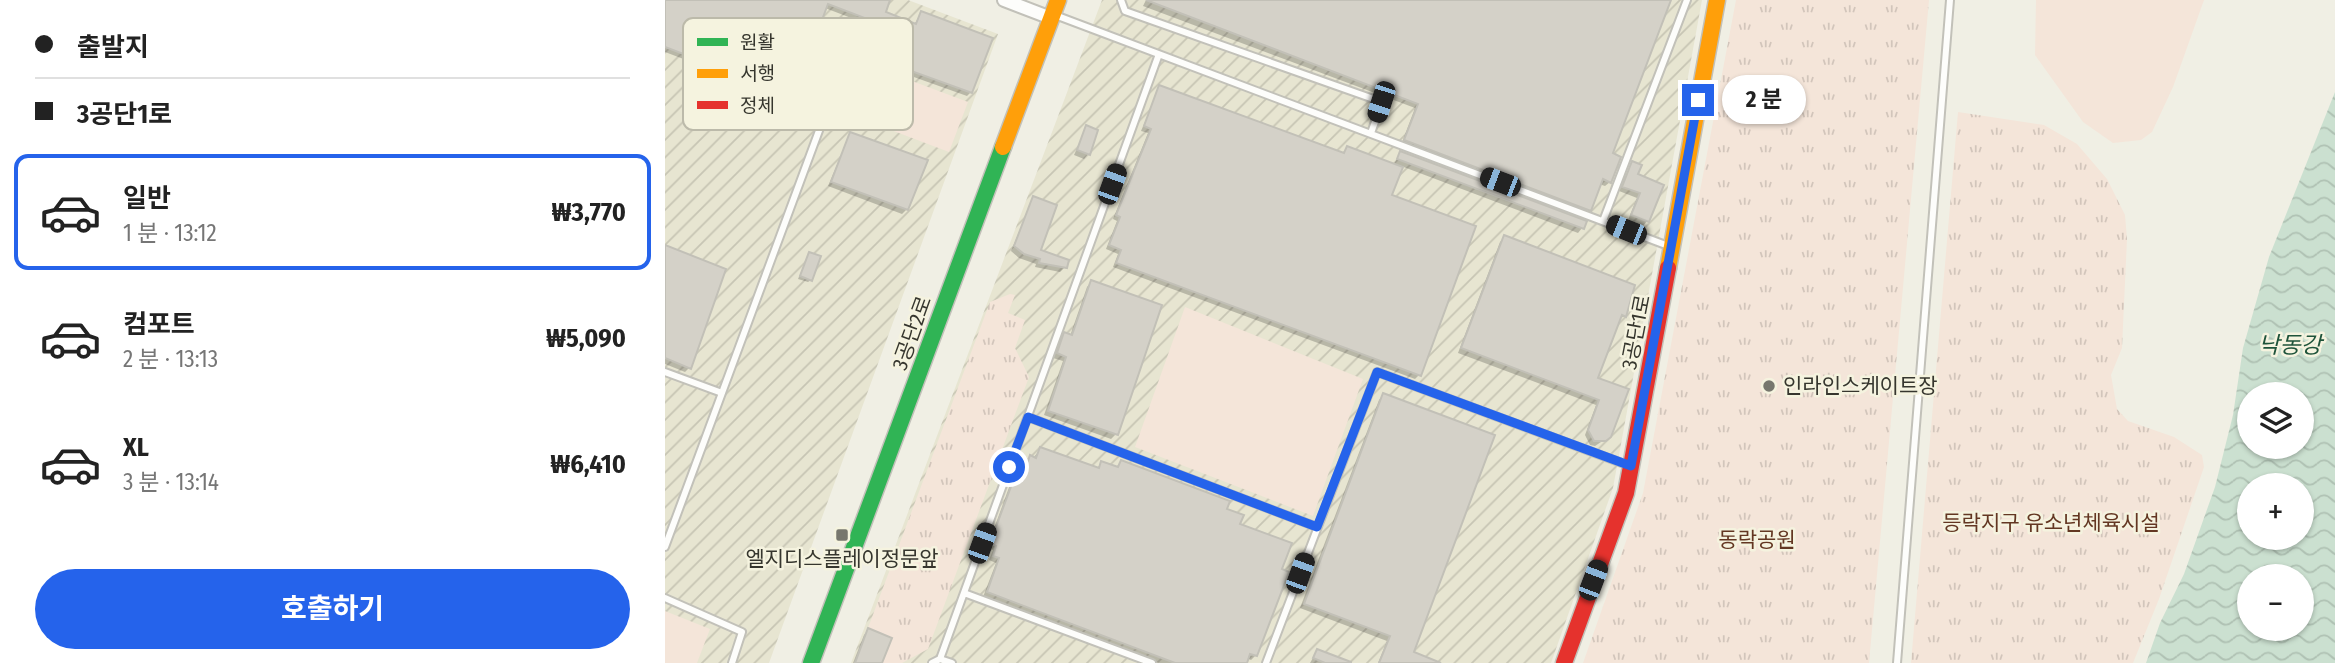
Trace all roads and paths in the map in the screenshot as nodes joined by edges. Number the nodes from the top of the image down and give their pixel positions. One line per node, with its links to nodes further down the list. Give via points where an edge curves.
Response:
1 (1004, 0): 6 (street)
2 (1121, 0): 9 (lane, via 1125,11 1381,102)
3 (1686, 0): 10 (lane)
4 (1717, 0): 11 (street, 3공단1로)
5 (1950, 0): 28 (lane)
6 (1054, 11): 7 (lane); 22 (street, 3공단2로)
7 (1159, 54): 9 (lane); 14 (lane)
8 (819, 130): 13 (lane)
9 (1371, 133): 10 (lane)
10 (1603, 221): 11 (lane)
11 (1672, 248): 15 (street, 3공단1로)
12 (665, 372): 13 (lane)
13 (722, 393): 17 (lane)
14 (1028, 417): 16 (lane); 18 (lane)
15 (1631, 466): 16 (lane, via 1377,372); 27 (street, 3공단1로, via 1626,493)
16 (1317, 527): 26 (lane)
17 (665, 547)
18 (964, 593): 20 (lane); 25 (lane)
19 (665, 598): 21 (lane, via 742,632)
20 (940, 659): 23 (lane); 24 (lane)
21 (732, 663)
22 (811, 663)
23 (932, 663)
24 (952, 663)
25 (1152, 663)
26 (1266, 663)
27 (1564, 663)
28 (1897, 663)

